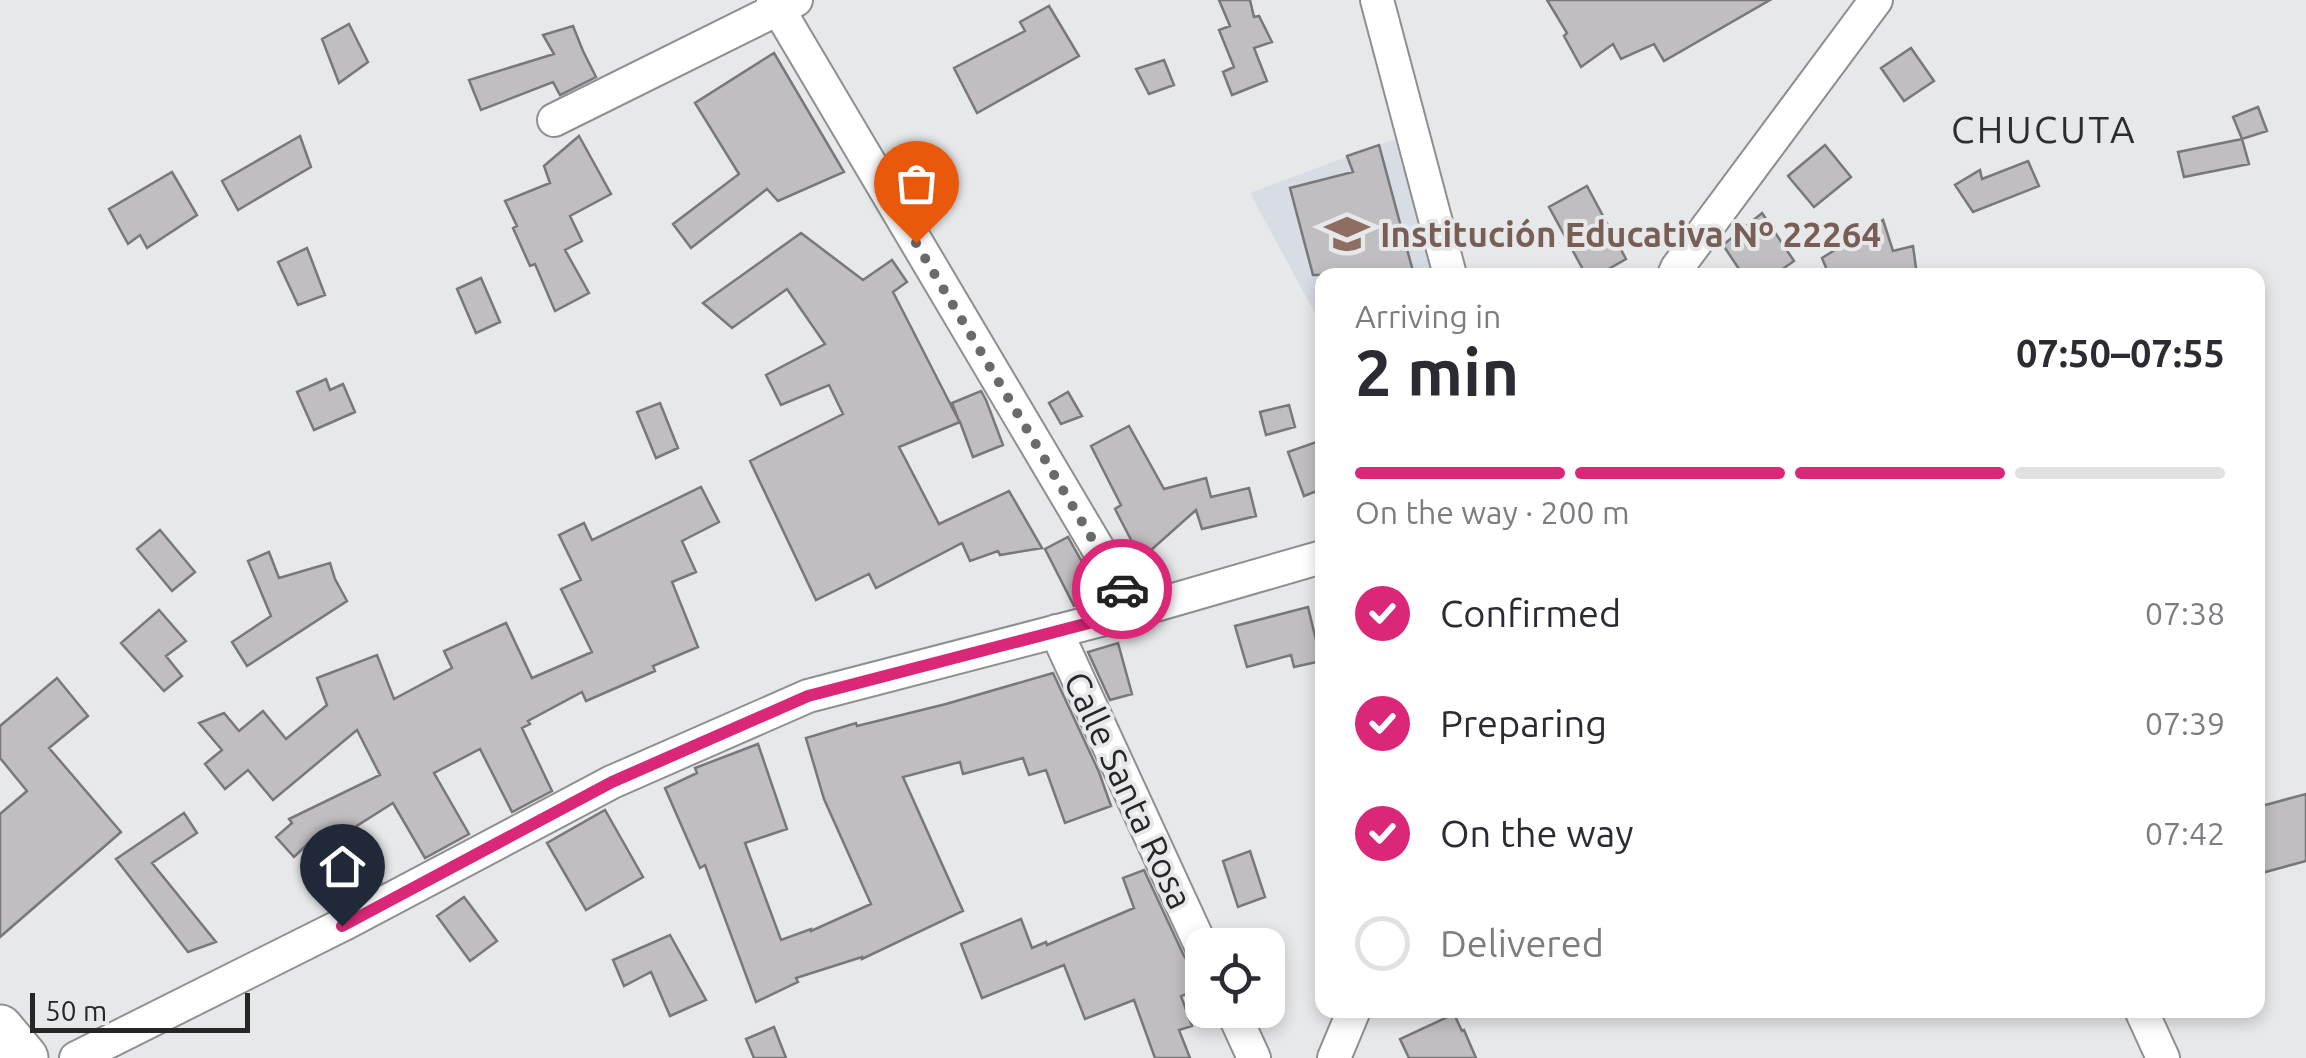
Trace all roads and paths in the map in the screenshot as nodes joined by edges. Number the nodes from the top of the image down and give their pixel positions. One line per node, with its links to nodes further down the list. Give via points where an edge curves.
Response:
1 (1377, 0): 5 (street)
2 (1876, 0): 6 (street)
3 (782, 3): 4 (street); 8 (street)
4 (554, 120)
5 (1448, 268)
6 (1682, 268)
7 (1315, 559): 8 (street)
8 (1135, 611): 9 (street)
9 (1056, 631): 10 (street, Calle Santa Rosa); 16 (street, via 808,696 612,782)
10 (1193, 928)
11 (1351, 1018): 18 (street)
12 (2145, 1018): 19 (street)
13 (0, 1028): 15 (main road)
14 (1240, 1028): 17 (street)
15 (25, 1058)
16 (76, 1058)
17 (1254, 1058)
18 (1334, 1058)
19 (2163, 1058)

